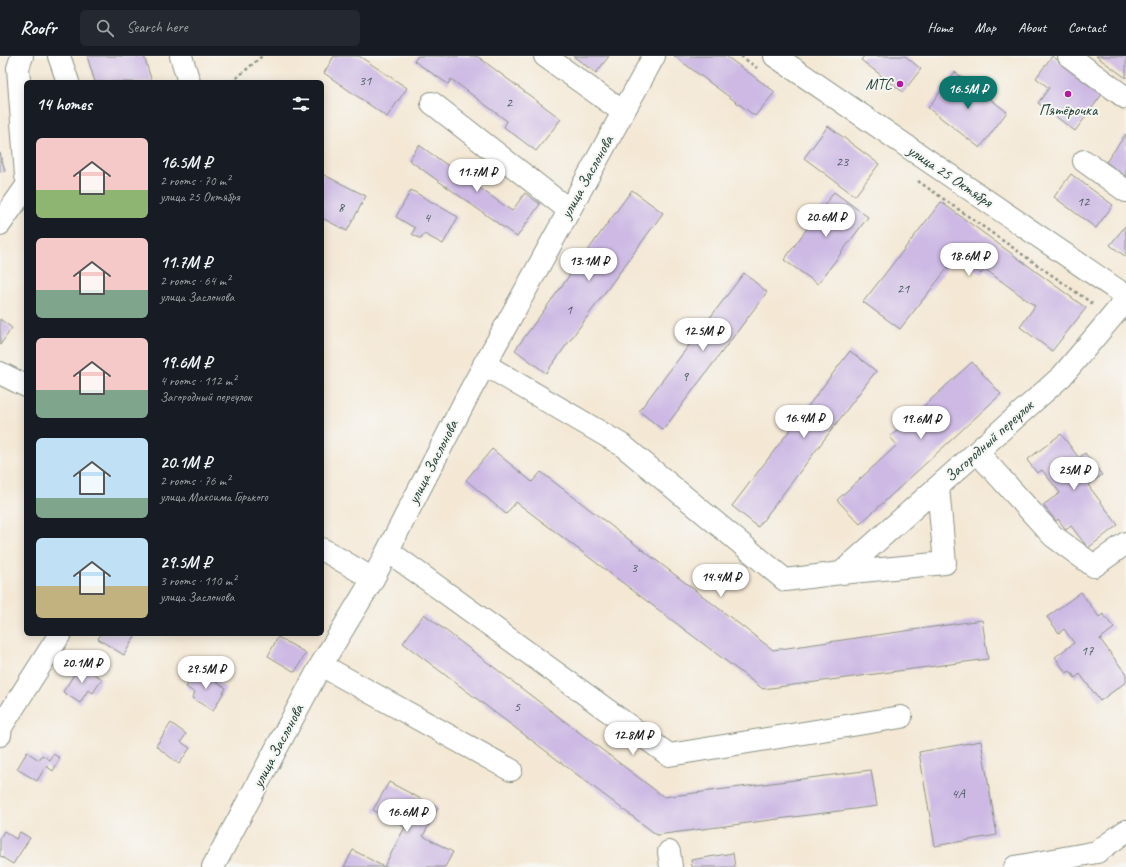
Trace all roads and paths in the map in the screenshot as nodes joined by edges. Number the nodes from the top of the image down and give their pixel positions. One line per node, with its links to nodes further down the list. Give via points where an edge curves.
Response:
1 (22, 56): 15 (street, via 18,68)
2 (59, 56): 9 (street)
3 (181, 56): 10 (street)
4 (262, 56): 11 (path)
5 (545, 56): 14 (street)
6 (654, 56): 14 (street, улица Заслонова)
7 (775, 56): 21 (street, улица 25 Октября)
8 (1069, 56): 12 (street)
9 (67, 80)
10 (188, 80)
11 (234, 80)
12 (1126, 98)
13 (432, 103): 19 (street)
14 (623, 112): 19 (street, улица Заслонова)
15 (24, 149)
16 (1084, 161): 18 (street)
17 (24, 189): 20 (street)
18 (1126, 192)
19 (569, 210): 23 (street, улица Заслонова)
20 (0, 224)
21 (1126, 296)
22 (1126, 300): 26 (street, Загородный переулок, via 1062,376)
23 (484, 364): 30 (street, улица Заслонова); 31 (street, via 622,445 785,580)
24 (0, 373): 25 (street)
25 (24, 385)
26 (977, 452): 27 (street, Загородный переулок); 28 (street, via 1053,536 1094,566)
27 (938, 487): 31 (street, Загородный переулок); 31 (street, via 945,563)
28 (1126, 544)
29 (324, 550): 32 (street)
30 (388, 551): 32 (street, улица Заслонова); 35 (street, via 669,755)
31 (841, 573)
32 (373, 579): 34 (street, улица Заслонова)
33 (59, 636): 36 (street)
34 (321, 665): 37 (street); 40 (street, улица Заслонова)
35 (901, 717)
36 (0, 731)
37 (511, 770)
38 (1126, 831): 39 (street)
39 (1101, 860): 41 (street)
40 (213, 867)
41 (1015, 867)

